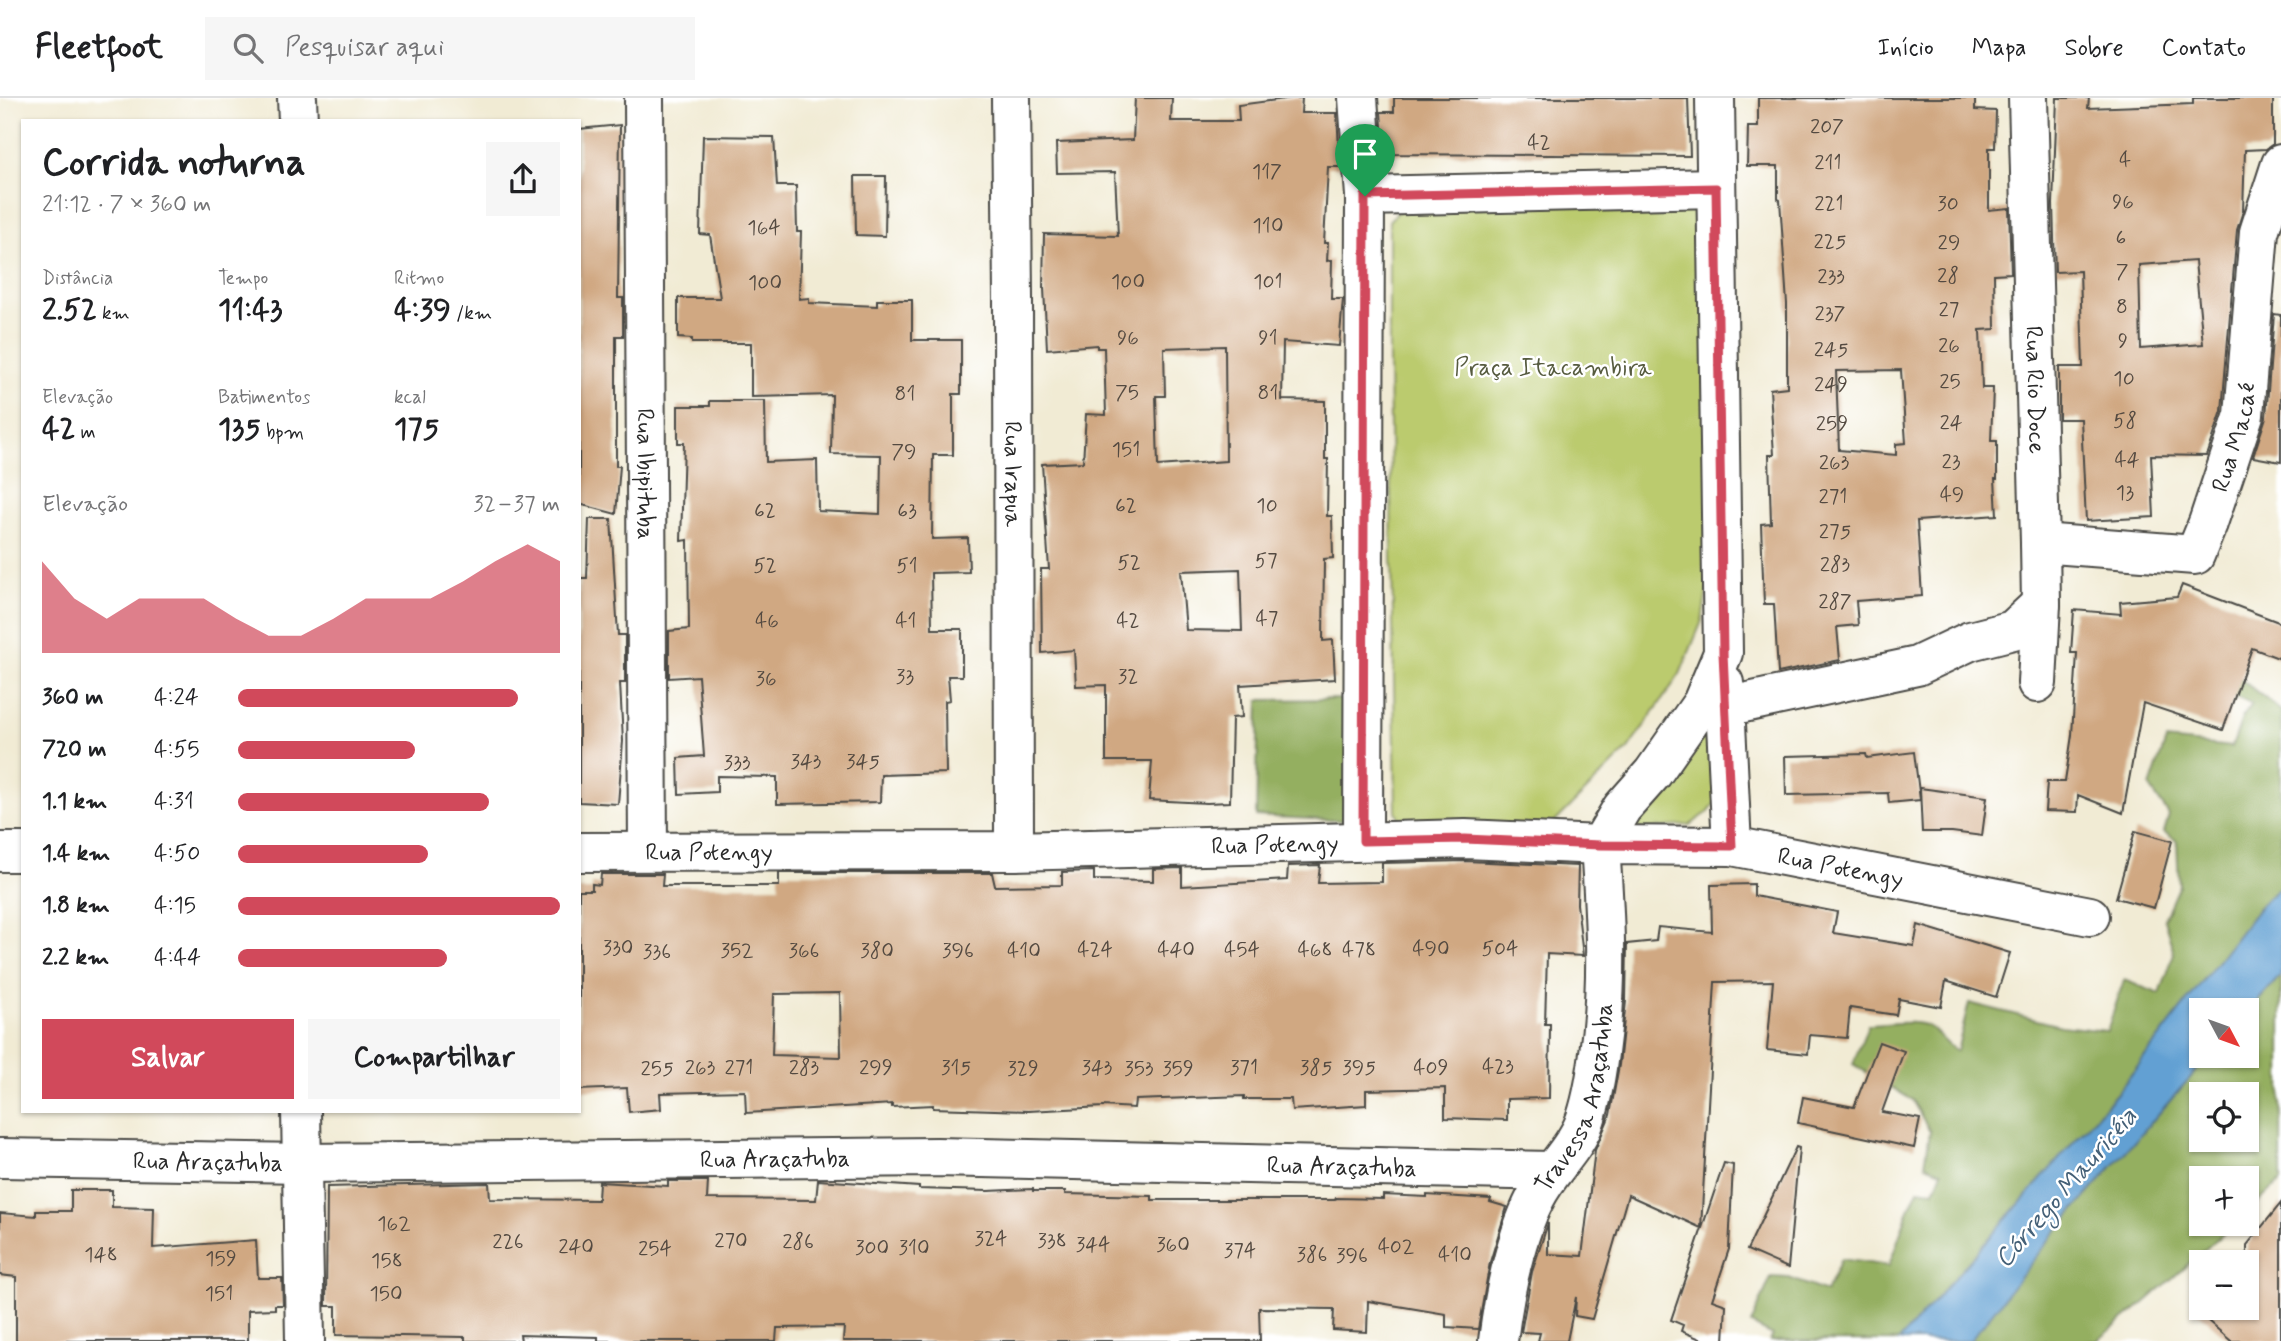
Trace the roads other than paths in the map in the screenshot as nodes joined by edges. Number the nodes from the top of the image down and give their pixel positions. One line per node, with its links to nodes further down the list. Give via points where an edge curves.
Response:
1 (297, 98): 7 (street)
2 (644, 98): 19 (street, Rua Ibipituba)
3 (1011, 98): 20 (street, Rua Irapua)
4 (1358, 98): 10 (street)
5 (1715, 98): 9 (street)
6 (2028, 98): 11 (street, Rua Rio Doce)
7 (298, 119)
8 (2281, 164): 11 (street, Rua Macaé, via 2259,232 2244,415 2194,555)
9 (1716, 188): 10 (street); 13 (street)
10 (1365, 196): 16 (street)
11 (2040, 543): 12 (street, Rua Rio Doce)
12 (2041, 604): 14 (street, Rua Rio Doce); 15 (street, via 2014,630 1970,641 1917,666)
13 (1723, 653): 15 (street); 17 (street, via 1702,703 1622,808)
14 (2037, 682)
15 (1725, 707): 18 (street)
16 (1363, 841): 17 (street, Rua Potengy, via 1465,839); 20 (street, Rua Potengy)
17 (1600, 845): 18 (street, Rua Potengy); 28 (street, Travessa Araçatuba, via 1605,1010 1595,1079 1583,1126)
18 (1732, 846): 24 (street, Rua Potengy)
19 (649, 850): 20 (street, Rua Potengy); 23 (street, Rua Potengy)
20 (1014, 851)
21 (0, 852): 22 (street)
22 (21, 852)
23 (581, 852)
24 (2091, 916)
25 (301, 1113): 27 (street)
26 (0, 1158): 27 (street, Rua Araçatuba)
27 (302, 1163): 28 (street, Rua Araçatuba, via 937,1157); 29 (street)
28 (1551, 1171): 30 (street, Travessa Araçatuba, via 1526,1218 1503,1299)
29 (305, 1341)
30 (1498, 1341)

